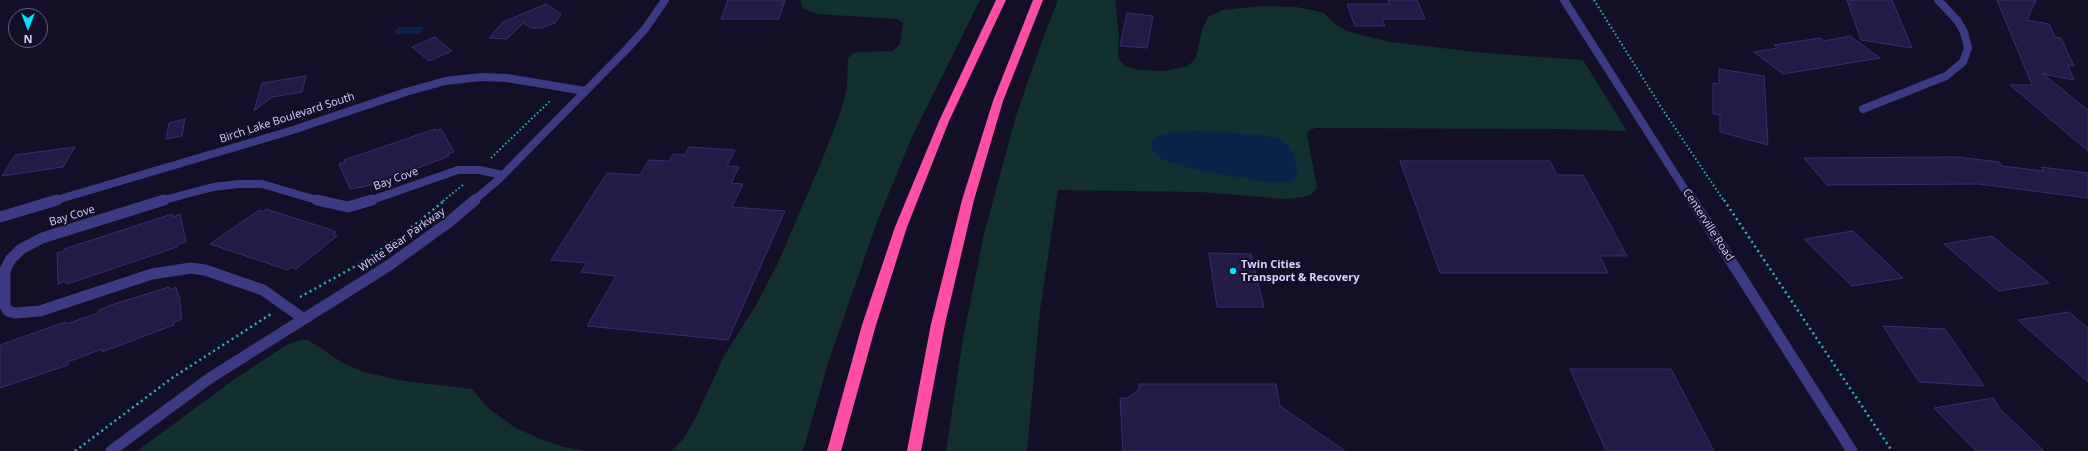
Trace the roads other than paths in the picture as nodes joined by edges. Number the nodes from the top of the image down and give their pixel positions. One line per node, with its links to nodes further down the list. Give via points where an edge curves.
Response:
1 (665, 0): 6 (street, White Bear Parkway, via 641,34)
2 (1001, 0): 12 (highway, via 946,115 904,220 869,325)
3 (1038, 0): 13 (highway, via 998,101 968,200 932,353)
4 (1564, 0): 14 (street, Centerville Road)
5 (1938, 0): 7 (street, via 1957,20 1964,32 1968,48 1963,62 1940,79)
6 (585, 91): 8 (street, White Bear Parkway); 9 (street, Birch Lake Boulevard South, via 507,78 481,77 441,82 290,131)
7 (1863, 109)
8 (503, 175): 10 (street, White Bear Parkway, via 415,248); 10 (street, Bay Cove, via 472,169 458,170 348,207 262,184 212,187 37,240 18,252 5,270 5,306 8,311 15,313 35,313 152,274 191,268 205,270 263,290)
9 (0, 217)
10 (304, 319): 11 (street, White Bear Parkway, via 210,378)
11 (111, 451)
12 (834, 451)
13 (914, 451)
14 (1852, 451)

